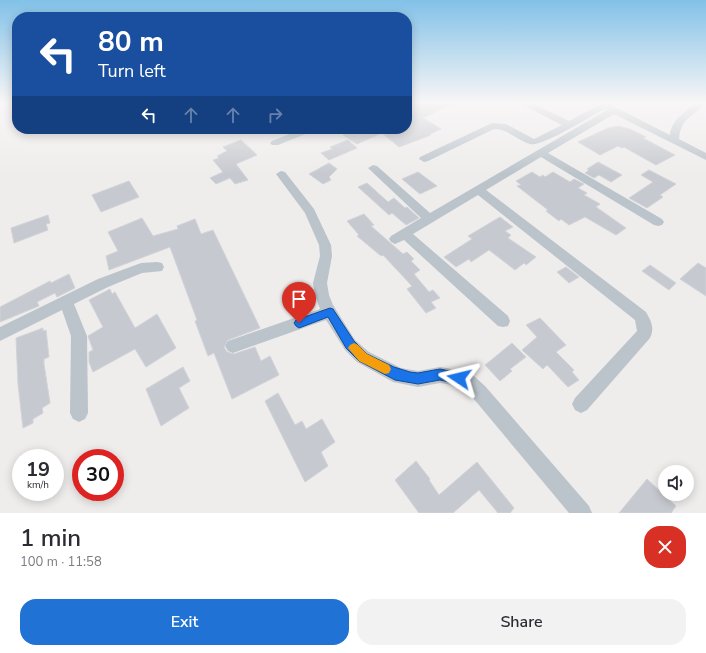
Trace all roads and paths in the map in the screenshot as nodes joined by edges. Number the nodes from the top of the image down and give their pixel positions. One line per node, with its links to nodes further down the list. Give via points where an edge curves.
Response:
1 (567, 126): 10 (street, via 536,142 503,126 492,126)
2 (578, 126): 8 (street)
3 (645, 126): 6 (street)
4 (677, 126): 6 (street)
5 (297, 134): 7 (street)
6 (674, 141): 9 (street)
7 (274, 143)
8 (542, 152): 13 (street); 15 (street)
9 (706, 157)
10 (424, 159)
11 (373, 168): 14 (street)
12 (281, 174): 18 (street, via 310,212 325,245 326,256 320,283 322,295)
13 (478, 190): 14 (street); 22 (street, via 641,316 644,333)
14 (429, 219): 19 (street, via 400,236)
15 (658, 222)
16 (157, 267): 17 (street, via 141,268)
17 (66, 301): 20 (street); 23 (street, via 79,336)
18 (330, 312): 21 (street); 24 (street, via 350,345 363,357 399,376 418,379 440,375 468,382 484,397)
19 (503, 321)
20 (0, 334)
21 (233, 346)
22 (581, 404)
23 (79, 413)
24 (582, 513)

